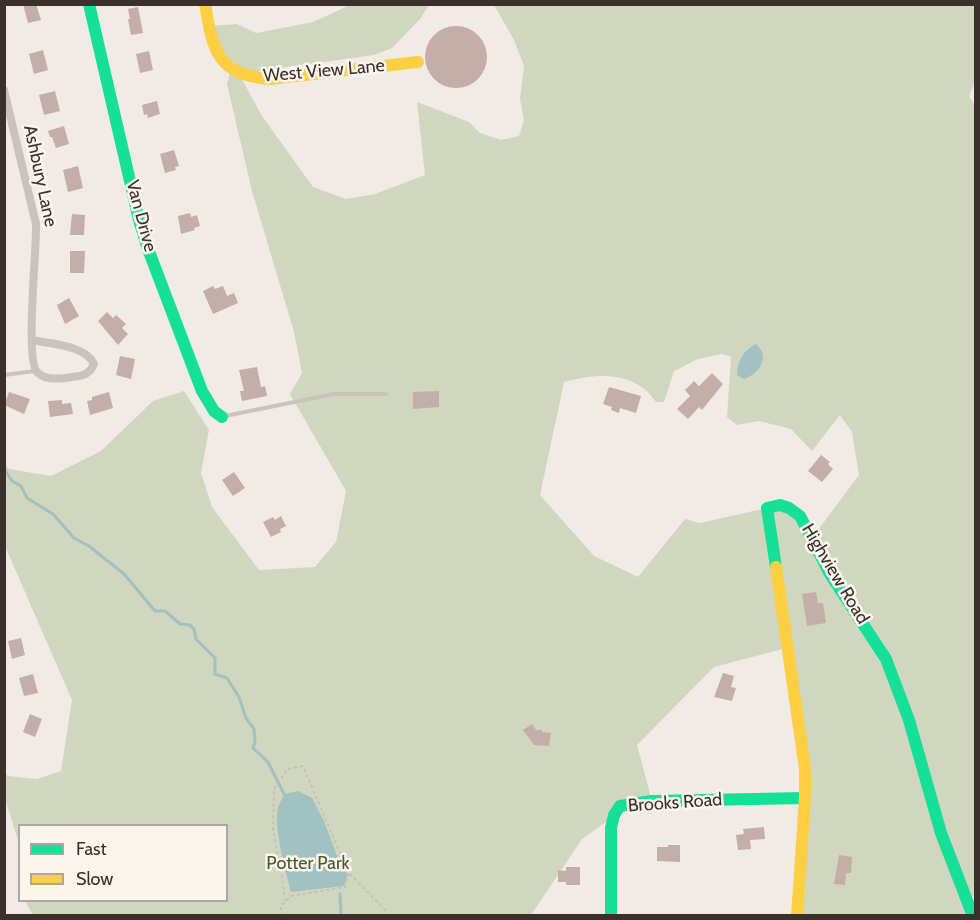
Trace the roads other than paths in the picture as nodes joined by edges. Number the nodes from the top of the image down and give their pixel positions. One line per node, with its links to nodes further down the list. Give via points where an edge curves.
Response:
1 (89, 4): 9 (street, Van Drive, via 148,249 202,391)
2 (205, 4): 3 (street, West View Lane, via 215,45 224,61 231,70 252,77 270,79)
3 (418, 62)
4 (4, 90): 5 (street, Ashbury Lane, via 36,224)
5 (32, 340): 6 (street, Ashbury Lane); 6 (street, via 79,351 94,364 92,371 74,377 49,378)
6 (36, 371): 7 (lane)
7 (4, 375)
8 (386, 394): 9 (lane, via 334,394)
9 (222, 417)
10 (805, 798): 11 (street, Brooks Road, via 652,801 620,806 611,828); 12 (street, Highview Road); 13 (street, Highview Road, via 802,744 767,508 780,505 800,516 830,574 886,659 909,720 941,833)
11 (611, 915)
12 (797, 915)
13 (973, 915)

